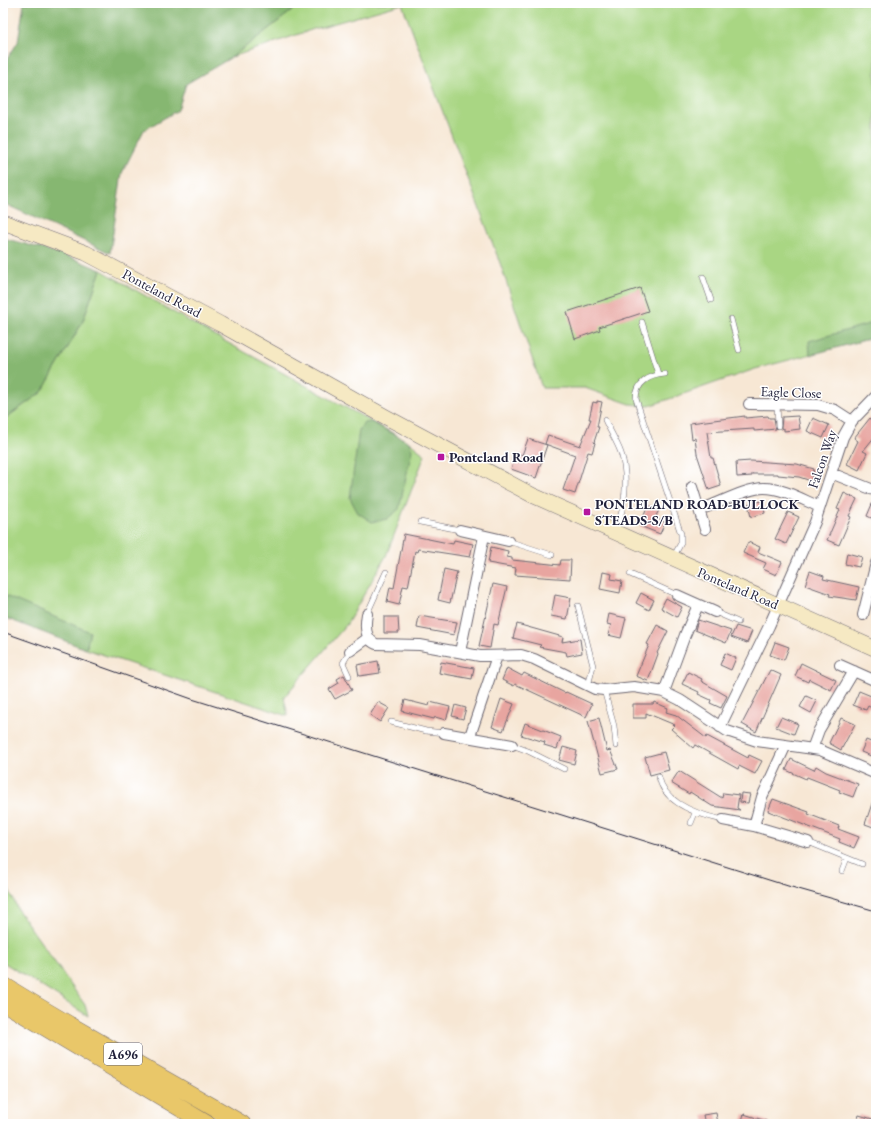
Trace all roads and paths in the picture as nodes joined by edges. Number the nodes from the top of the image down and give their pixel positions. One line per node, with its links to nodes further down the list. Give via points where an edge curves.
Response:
1 (3, 222): 23 (main road, Ponteland Road, via 86,253 519,488)
2 (703, 277): 3 (lane)
3 (710, 300)
4 (731, 319): 6 (lane)
5 (642, 322): 7 (lane)
6 (739, 350)
7 (658, 374): 8 (lane); 27 (lane, via 641,383 636,399 681,534 681,543)
8 (666, 374)
9 (876, 396): 13 (street, Falcon Way)
10 (749, 404): 11 (street, Eagle Close)
11 (777, 404): 13 (street, Eagle Close, via 827,407); 14 (lane)
12 (605, 420): 23 (lane, via 621,452 625,470 623,511)
13 (852, 422): 15 (street, Falcon Way, via 843,437)
14 (778, 426)
15 (831, 473): 17 (street); 18 (street, Falcon Way)
16 (692, 487): 19 (street)
17 (876, 491)
18 (820, 507): 19 (street, via 781,491 765,488 750,490); 33 (street, Falcon Way)
19 (699, 510): 21 (street)
20 (420, 522): 22 (lane)
21 (705, 529)
22 (460, 530): 24 (street)
23 (615, 532): 27 (main road, Ponteland Road)
24 (484, 536): 25 (street); 42 (street)
25 (508, 541): 26 (lane)
26 (552, 555)
27 (673, 559): 33 (main road, Ponteland Road)
28 (876, 563): 37 (street)
29 (386, 572): 36 (lane)
30 (630, 574): 31 (lane)
31 (678, 595): 32 (street)
32 (698, 605): 35 (street); 50 (street)
33 (778, 605): 40 (main road, Ponteland Road); 52 (street, Falcon Way)
34 (578, 606): 48 (lane, via 593,666)
35 (715, 612): 38 (lane)
36 (367, 614): 39 (street)
37 (862, 615)
38 (738, 622)
39 (368, 638): 41 (street); 42 (street, via 380,645 420,645)
40 (876, 649)
41 (350, 651): 46 (lane, via 343,663)
42 (460, 652): 43 (street)
43 (497, 656): 48 (street, via 529,656); 54 (street)
44 (840, 665): 45 (street)
45 (854, 671): 47 (street); 58 (street, via 819,730)
46 (349, 676)
47 (876, 681)
48 (587, 686): 49 (street)
49 (604, 690): 50 (street, via 634,687); 57 (lane, via 614,726)
50 (664, 692): 52 (street)
51 (391, 722): 53 (lane)
52 (720, 727): 56 (street, via 757,741)
53 (444, 733): 54 (street)
54 (470, 736): 55 (street)
55 (512, 745): 59 (lane)
56 (786, 745): 58 (street); 65 (street, via 762,797)
57 (616, 746)
58 (812, 748): 60 (street)
59 (564, 769)
60 (876, 774)
61 (659, 777): 62 (lane, via 666,792)
62 (696, 813): 63 (lane); 64 (lane)
63 (723, 820): 65 (street)
64 (691, 823)
65 (754, 826): 66 (street)
66 (808, 842): 67 (lane)
67 (847, 858): 68 (lane); 69 (lane)
68 (862, 864)
69 (842, 871)
70 (3, 985): 72 (highway, A696, via 67,1025 106,1044)
71 (3, 1002): 73 (highway, A696)
72 (184, 1089): 76 (highway, A696); 77 (highway, A696)
73 (162, 1098): 74 (highway, A696); 75 (highway, A696)
74 (196, 1124)
75 (207, 1124)
76 (242, 1124)
77 (251, 1124)

